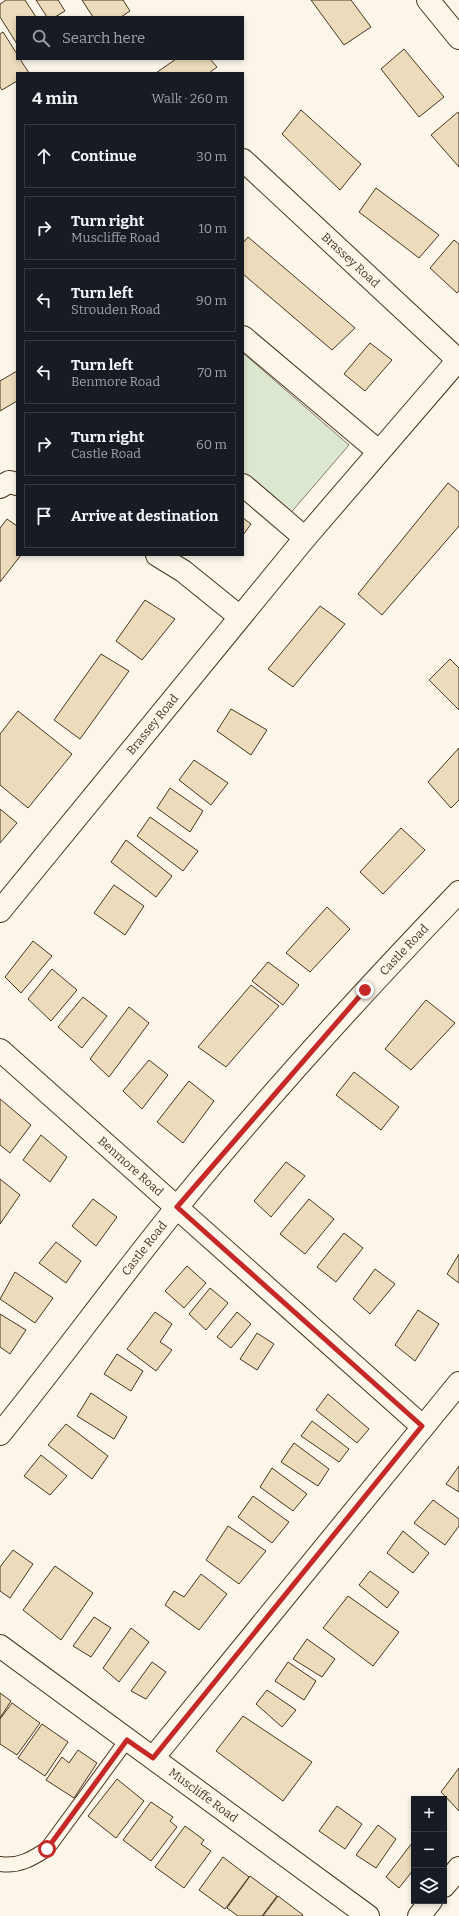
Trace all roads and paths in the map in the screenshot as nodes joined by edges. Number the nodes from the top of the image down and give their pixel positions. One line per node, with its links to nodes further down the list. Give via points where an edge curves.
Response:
1 (428, 0): 2 (street)
2 (459, 38)
3 (244, 161): 5 (street, Brassey Road)
4 (244, 338): 6 (street)
5 (459, 359): 6 (street, Brassey Road)
6 (378, 451): 10 (street, Brassey Road)
7 (16, 484): 9 (street, via 9,482)
8 (244, 486): 10 (street)
9 (0, 487)
10 (305, 538): 12 (street, Brassey Road)
11 (158, 556): 12 (street, via 183,571)
12 (240, 617): 14 (street, Brassey Road)
13 (459, 892): 16 (street, Castle Road, via 365,990)
14 (0, 911)
15 (0, 1050): 16 (street, Benmore Road)
16 (177, 1207): 18 (street, Benmore Road); 19 (street, Castle Road)
17 (459, 1383): 18 (street)
18 (422, 1426): 22 (street)
19 (0, 1434)
20 (0, 1646): 21 (street, Muscliffe Road)
21 (127, 1740): 22 (street, Muscliffe Road); 23 (lane, via 47,1849 29,1860 10,1866)
22 (153, 1758): 27 (street, Muscliffe Road)
23 (0, 1864)
24 (459, 1868): 25 (street)
25 (447, 1882)
26 (428, 1904): 28 (street)
27 (368, 1916)
28 (418, 1916)

